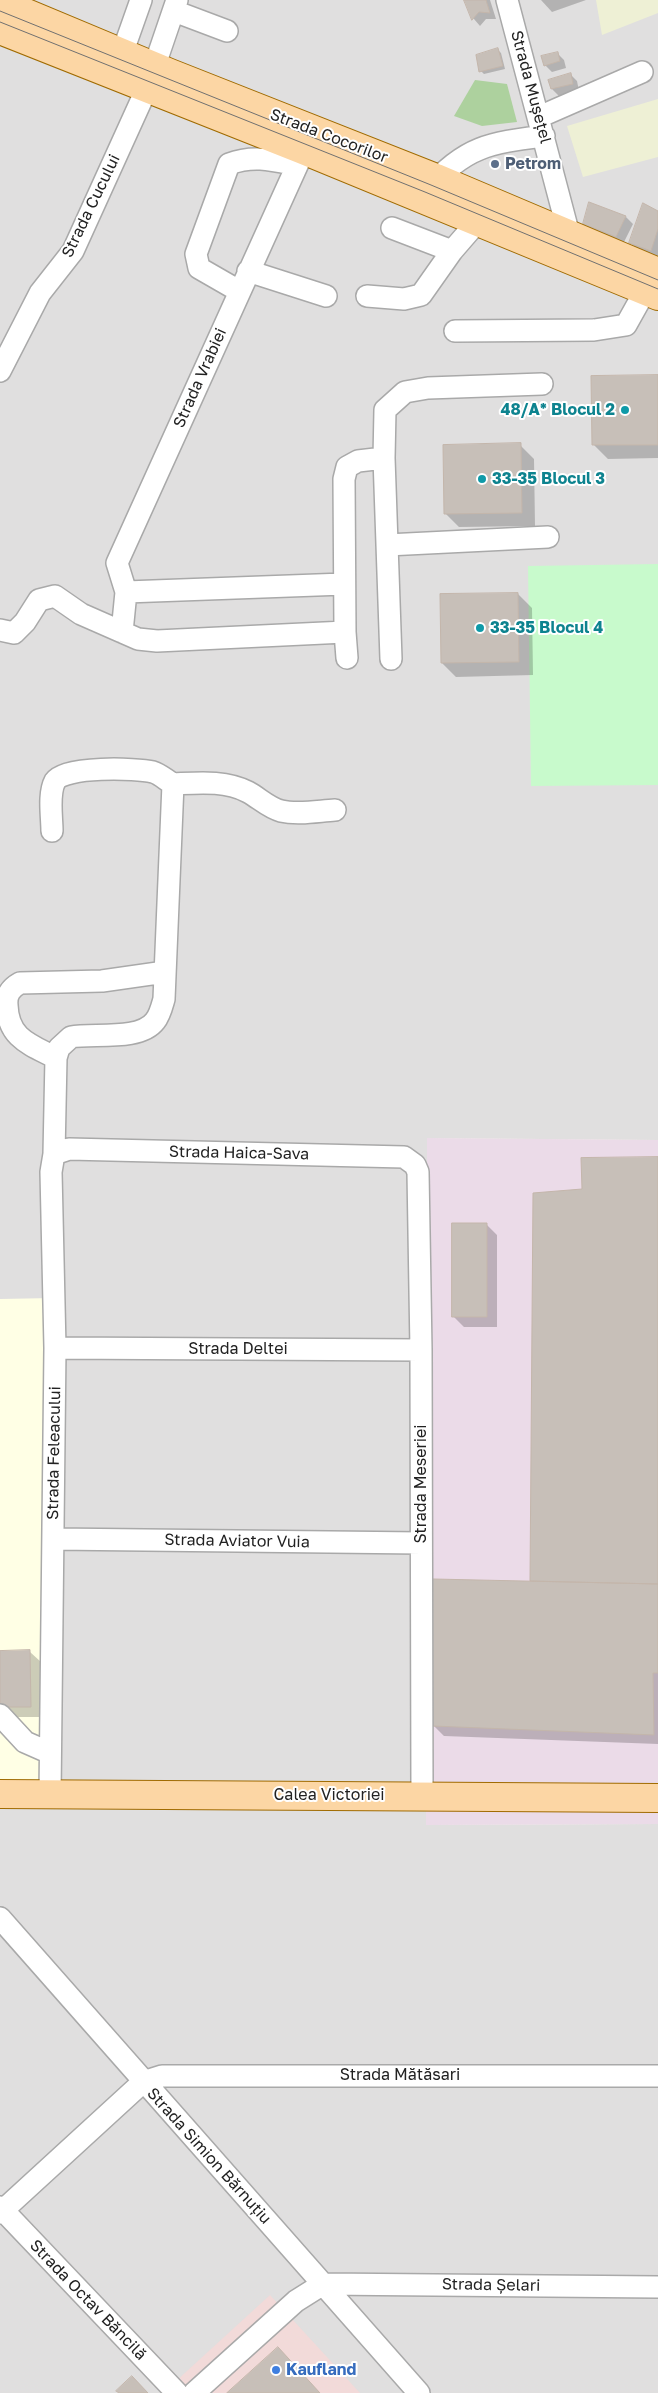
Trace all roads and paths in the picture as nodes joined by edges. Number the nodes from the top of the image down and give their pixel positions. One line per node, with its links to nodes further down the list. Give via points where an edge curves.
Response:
1 (142, 0): 7 (street)
2 (507, 0): 10 (street, Strada Mușețel)
3 (0, 2): 7 (main road, Strada Cocorilor)
4 (176, 6): 6 (street); 9 (street, Strada Cucului)
5 (0, 30): 7 (main road, Strada Cocorilor)
6 (227, 31)
7 (119, 64): 9 (main road, Strada Cocorilor)
8 (642, 72): 10 (street)
9 (150, 78): 11 (main road, Strada Cocorilor); 24 (street, Strada Cucului, via 72,252 40,293)
10 (541, 126): 12 (street, via 457,159); 15 (street, Strada Mușețel)
11 (304, 148): 12 (main road, Strada Cocorilor); 18 (street, Strada Vrabiei); 20 (street, via 229,164 196,254 200,268)
12 (428, 188): 13 (main road, Strada Cocorilor); 15 (main road, Strada Cocorilor)
13 (478, 221): 16 (street); 17 (main road, Strada Cocorilor)
14 (392, 228): 16 (street)
15 (570, 234): 17 (street, Strada Mușețel); 19 (main road, Strada Cocorilor)
16 (452, 252): 22 (street, via 421,295 404,299)
17 (576, 261): 19 (main road, Strada Cocorilor)
18 (248, 271): 20 (street, Strada Vrabiei); 21 (street)
19 (654, 286): 23 (street, via 626,325 594,330)
20 (239, 291): 30 (street, Strada Vrabiei, via 117,562)
21 (326, 296)
22 (367, 296)
23 (455, 331)
24 (0, 371)
25 (542, 384): 26 (street, via 428,388 405,392 385,410)
26 (384, 458): 28 (street); 29 (street, via 358,461 347,467 344,479)
27 (548, 537): 28 (street)
28 (387, 545): 35 (street)
29 (344, 584): 30 (street); 33 (street)
30 (126, 592): 32 (street, Strada Vrabiei)
31 (0, 630): 32 (street, via 14,633 39,600 55,596 81,614)
32 (122, 632): 33 (street, via 138,639 158,641)
33 (345, 632): 34 (street)
34 (347, 658)
35 (391, 659)
36 (173, 784): 37 (street, via 227,785 246,791 280,810); 38 (street, via 155,773 142,770 63,774 55,781 52,796); 39 (street)
37 (335, 810)
38 (52, 831)
39 (165, 972): 40 (street, via 164,999 155,1022 134,1034 71,1037 59,1048); 40 (street, via 102,982 20,983 13,987 7,1002 12,1030)
40 (56, 1058): 41 (street, Strada Feleacului)
41 (54, 1154): 42 (street, Strada Haica-Sava, via 69,1150 404,1157 415,1165); 43 (street, Strada Feleacului, via 51,1172)
42 (418, 1172): 44 (street, Strada Meseriei)
43 (55, 1348): 44 (street, Strada Deltei); 45 (street, Strada Feleacului)
44 (421, 1350): 46 (street, Strada Meseriei)
45 (53, 1539): 46 (street, Strada Aviator Vuia); 48 (street, Strada Feleacului)
46 (422, 1543): 51 (street, Strada Meseriei)
47 (0, 1715): 48 (street, via 25,1742)
48 (50, 1753): 50 (street, Strada Feleacului)
49 (0, 1794): 50 (main road, Calea Victoriei)
50 (50, 1794): 51 (main road, Calea Victoriei)
51 (422, 1796): 52 (main road, Calea Victoriei)
52 (658, 1798)
53 (0, 1918): 55 (street, Strada Simion Bărnuțiu)
54 (658, 2076): 55 (street, Strada Mătăsari, via 179,2074)
55 (143, 2082): 56 (street); 57 (street, Strada Simion Bărnuțiu)
56 (1, 2210): 59 (street, Strada Octav Băncilă)
57 (323, 2284): 58 (street, Strada Șelari); 60 (street, via 296,2302); 61 (street, Strada Simion Bărnuțiu)
58 (658, 2287)
59 (177, 2393)
60 (194, 2393)
61 (419, 2393)

